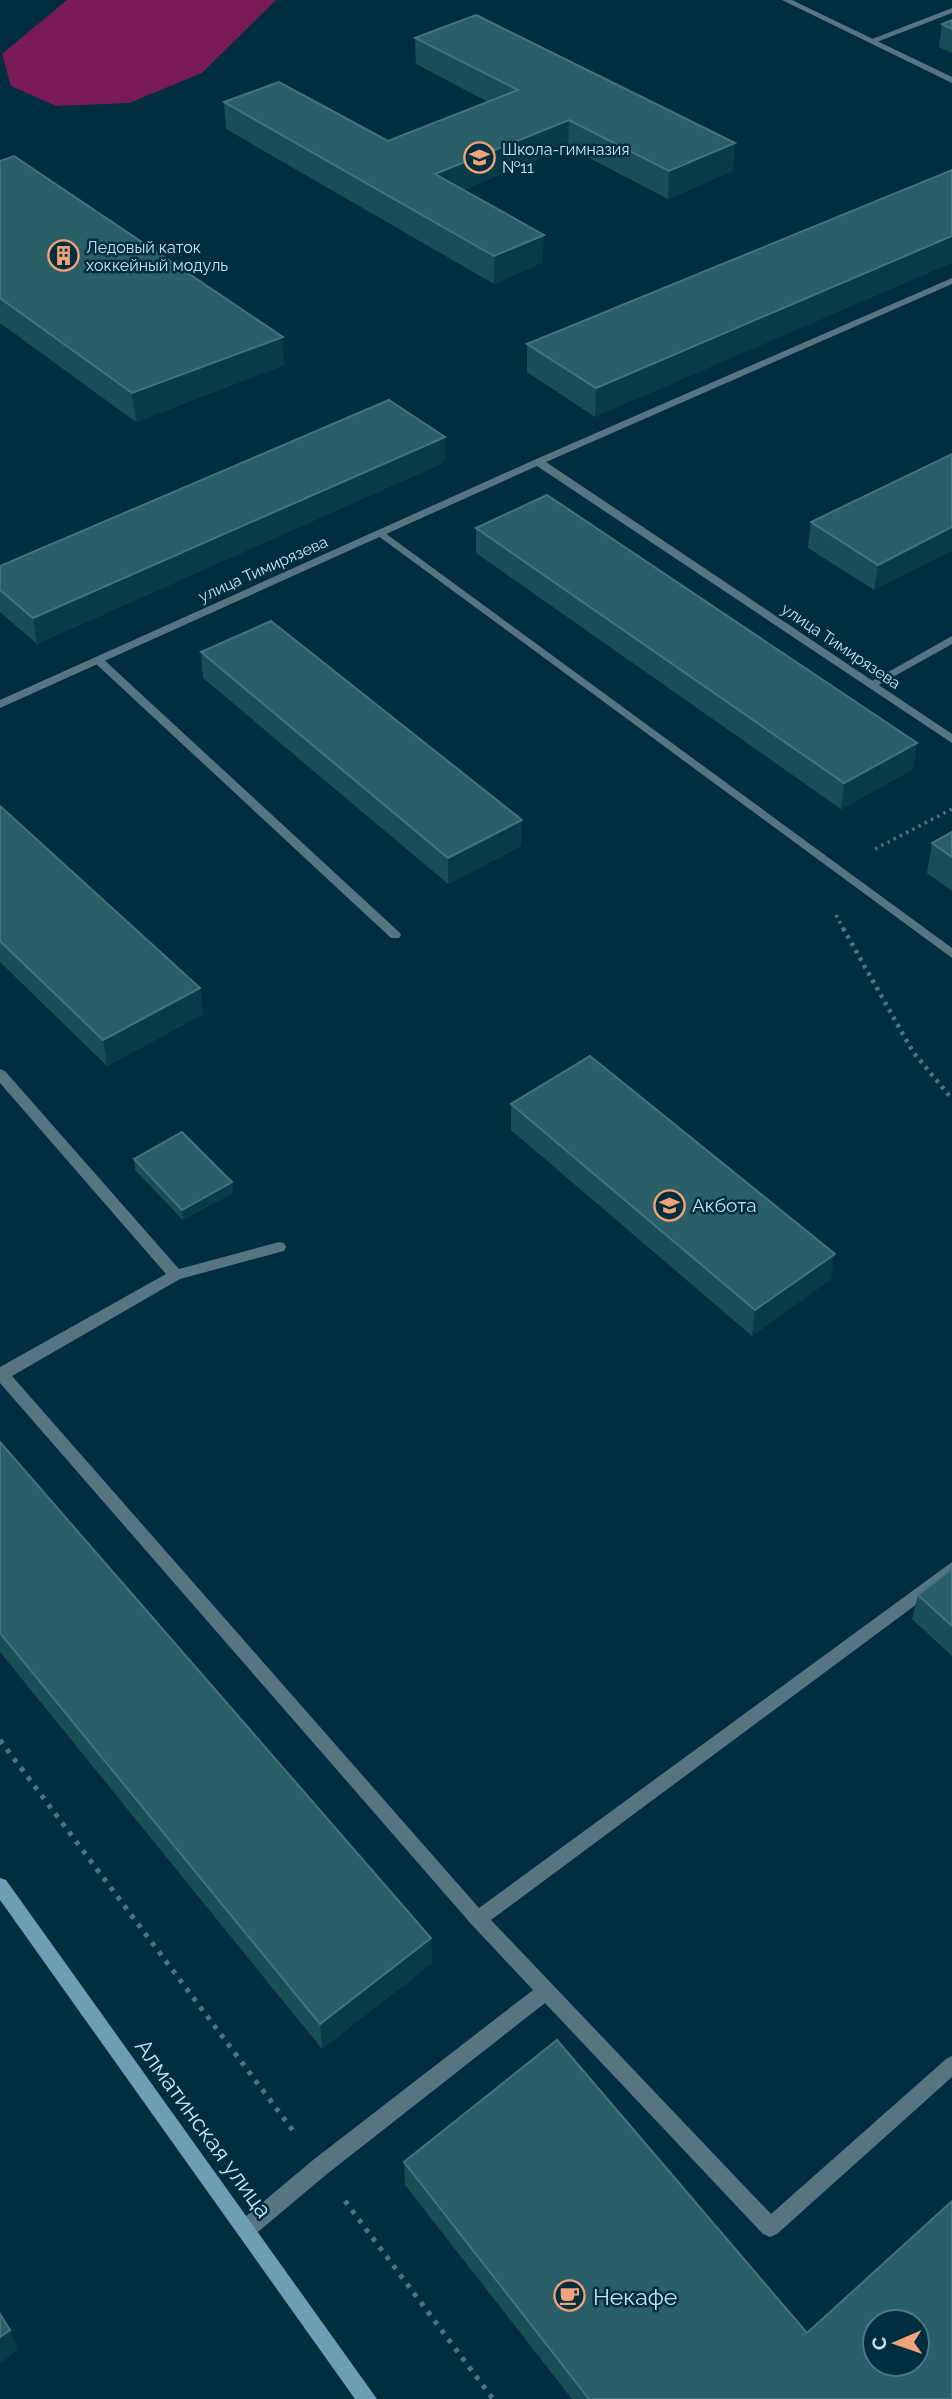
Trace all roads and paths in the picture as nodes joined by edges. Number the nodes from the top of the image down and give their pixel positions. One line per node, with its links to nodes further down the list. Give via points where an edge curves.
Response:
1 (786, 0): 3 (street)
2 (952, 10): 3 (street)
3 (871, 41): 4 (street)
4 (952, 80)
5 (952, 282): 6 (street)
6 (538, 462): 7 (street, улица Тимирязева); 10 (street, улица Тимирязева)
7 (381, 533): 9 (street, улица Тимирязева); 14 (street)
8 (952, 639): 10 (street)
9 (98, 660): 11 (street, улица Тимирязева); 13 (street)
10 (871, 685): 12 (street, улица Тимирязева)
11 (0, 704)
12 (952, 739)
13 (395, 935)
14 (952, 954)
15 (0, 1074): 17 (street)
16 (279, 1247): 17 (street)
17 (176, 1275): 18 (street)
18 (1, 1375): 22 (street)
19 (952, 1569): 22 (street)
20 (0, 1740): 25 (path)
21 (0, 1886): 26 (street, Алматинская улица)
22 (478, 1919): 23 (street)
23 (546, 1991): 24 (street, via 770,2227); 25 (street)
24 (952, 2065)
25 (320, 2167): 26 (street); 28 (path)
26 (246, 2229): 27 (street, Алматинская улица)
27 (367, 2399)
28 (493, 2399)

